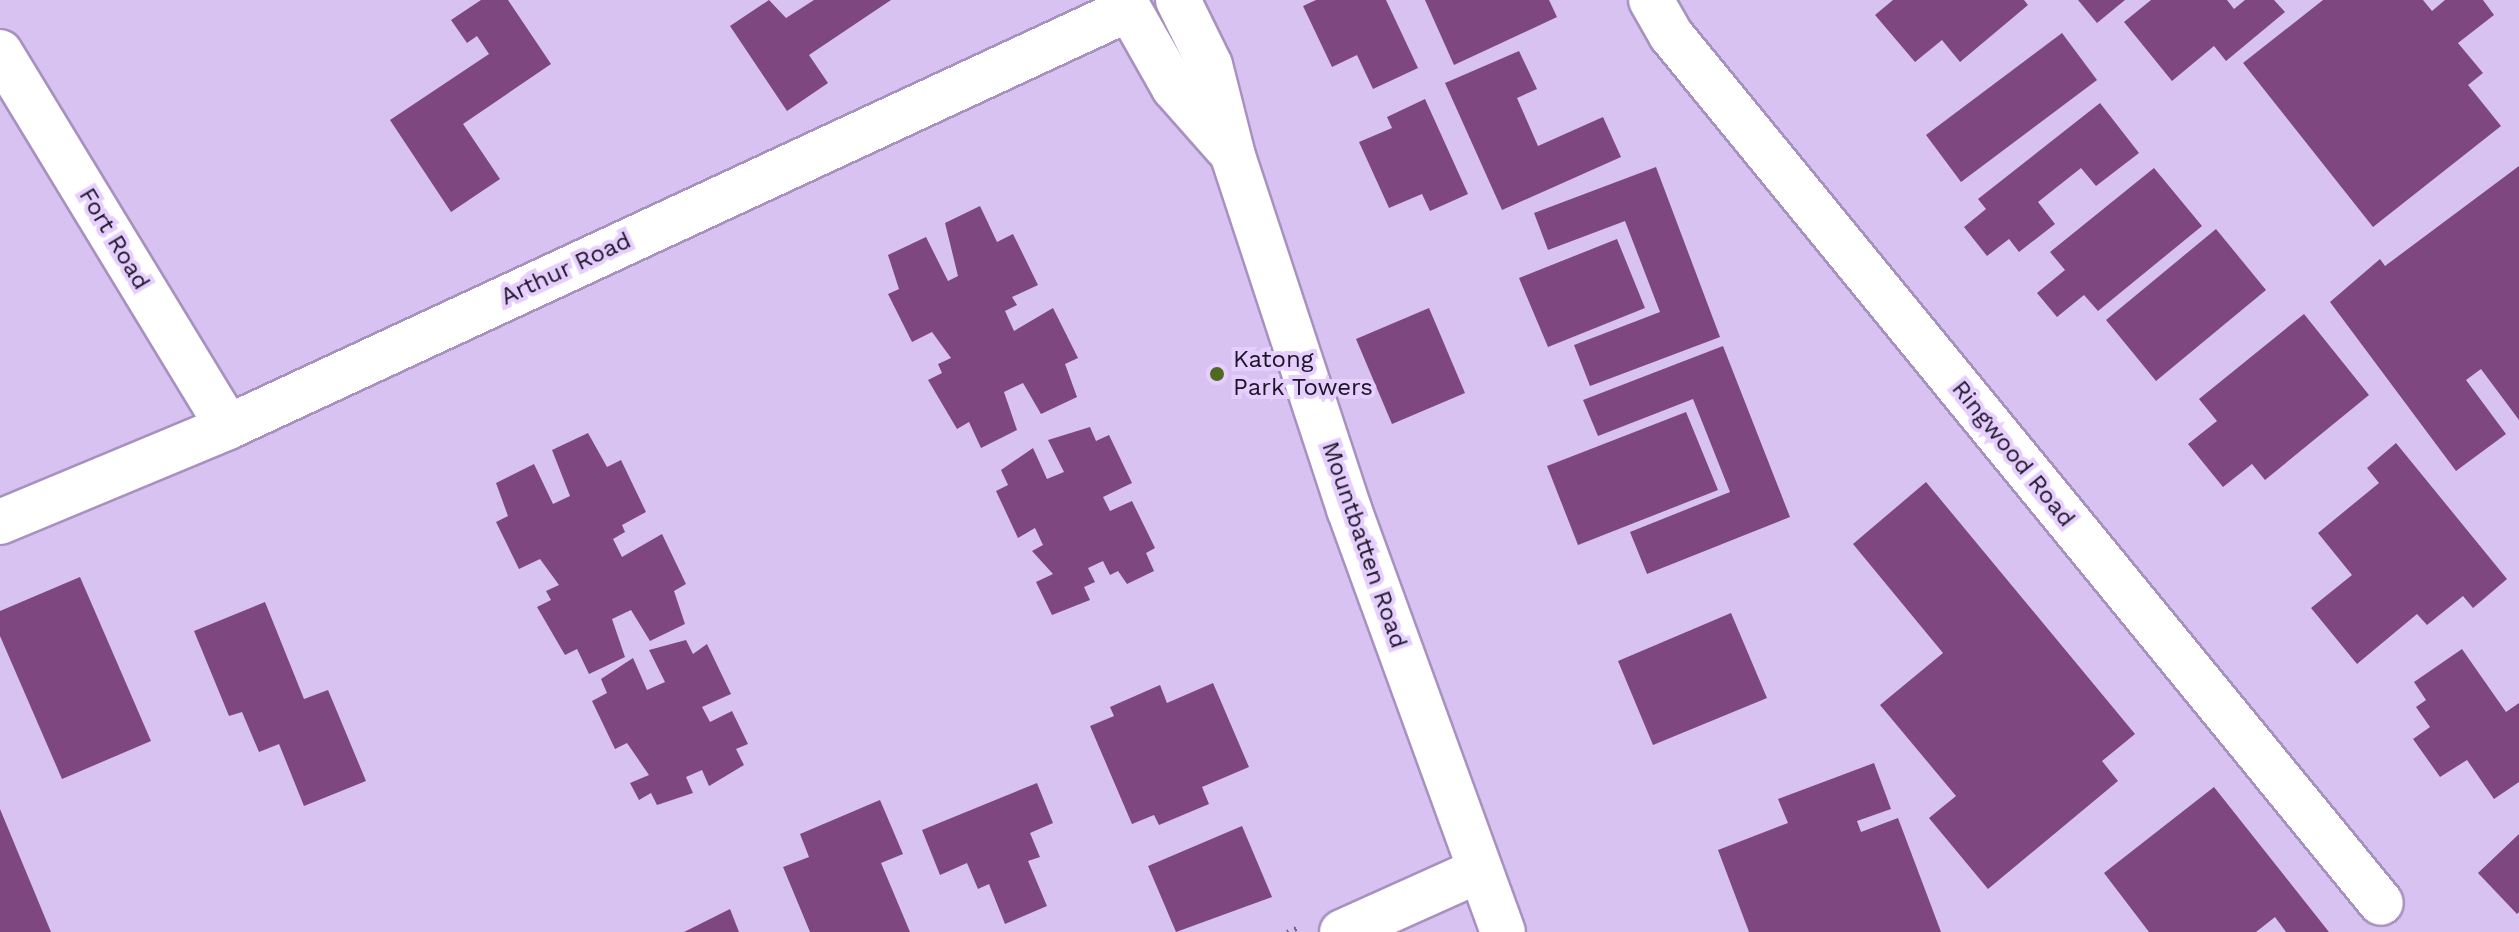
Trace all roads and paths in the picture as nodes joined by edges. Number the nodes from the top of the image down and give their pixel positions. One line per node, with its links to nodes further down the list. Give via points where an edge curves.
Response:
1 (1178, 0): 5 (street, Mountbatten Road, via 1210,65)
2 (1651, 0): 9 (street, Ringwood Road, via 1671,35)
3 (1126, 5): 5 (street, Mountbatten Road, via 1174,88); 6 (street, Arthur Road)
4 (0, 52): 6 (street, Fort Road)
5 (1233, 156): 8 (street, Mountbatten Road, via 1349,509)
6 (228, 427): 7 (street, Arthur Road)
7 (0, 522)
8 (1480, 870): 10 (street); 11 (street, Mountbatten Road)
9 (2381, 903)
10 (1342, 932)
11 (1503, 932)

